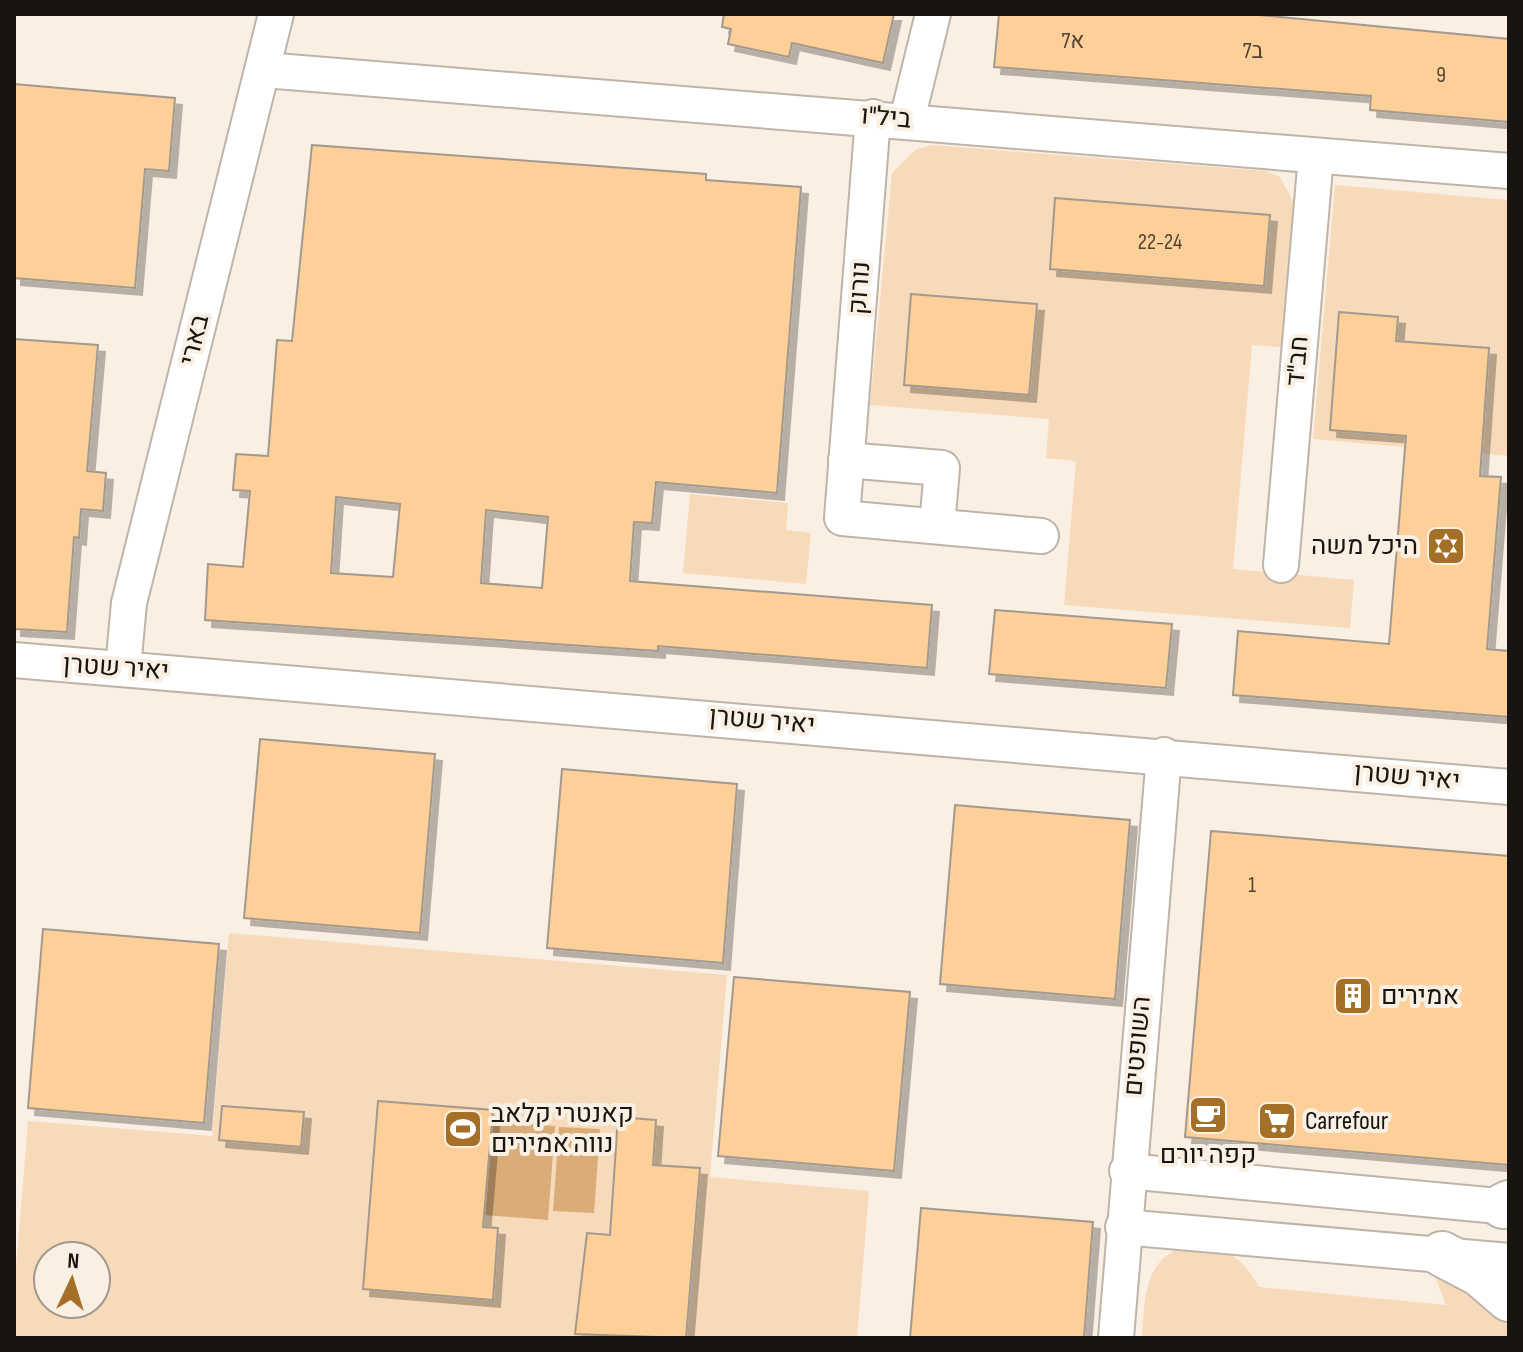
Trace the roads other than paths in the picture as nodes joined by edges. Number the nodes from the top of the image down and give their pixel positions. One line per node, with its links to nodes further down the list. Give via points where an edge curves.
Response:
1 (276, 14): 3 (street, בארי)
2 (933, 14): 5 (street)
3 (264, 70): 4 (street, ביל"ו); 13 (street, בארי, via 129,603)
4 (873, 117): 5 (street, ביל"ו); 8 (street, נורוק)
5 (907, 120): 6 (street, ביל"ו)
6 (1316, 156): 7 (street, ביל"ו); 11 (street, חב"ד)
7 (1509, 171)
8 (846, 460): 9 (street, נורוק, via 842,518); 9 (street, via 942,468)
9 (937, 526): 10 (street, נורוק)
10 (1041, 536)
11 (1281, 565)
12 (14, 660): 13 (street, יאיר שטרן)
13 (123, 668): 14 (street, יאיר שטרן)
14 (1164, 755): 15 (street, יאיר שטרן); 16 (street, השופטים)
15 (1509, 787)
16 (1127, 1171): 17 (street); 18 (street, השופטים)
17 (1507, 1205)
18 (1123, 1227): 19 (street); 22 (street, השופטים)
19 (1442, 1254): 20 (street); 21 (main road, via 1480,1274)
20 (1509, 1261)
21 (1509, 1299)
22 (1116, 1338)

